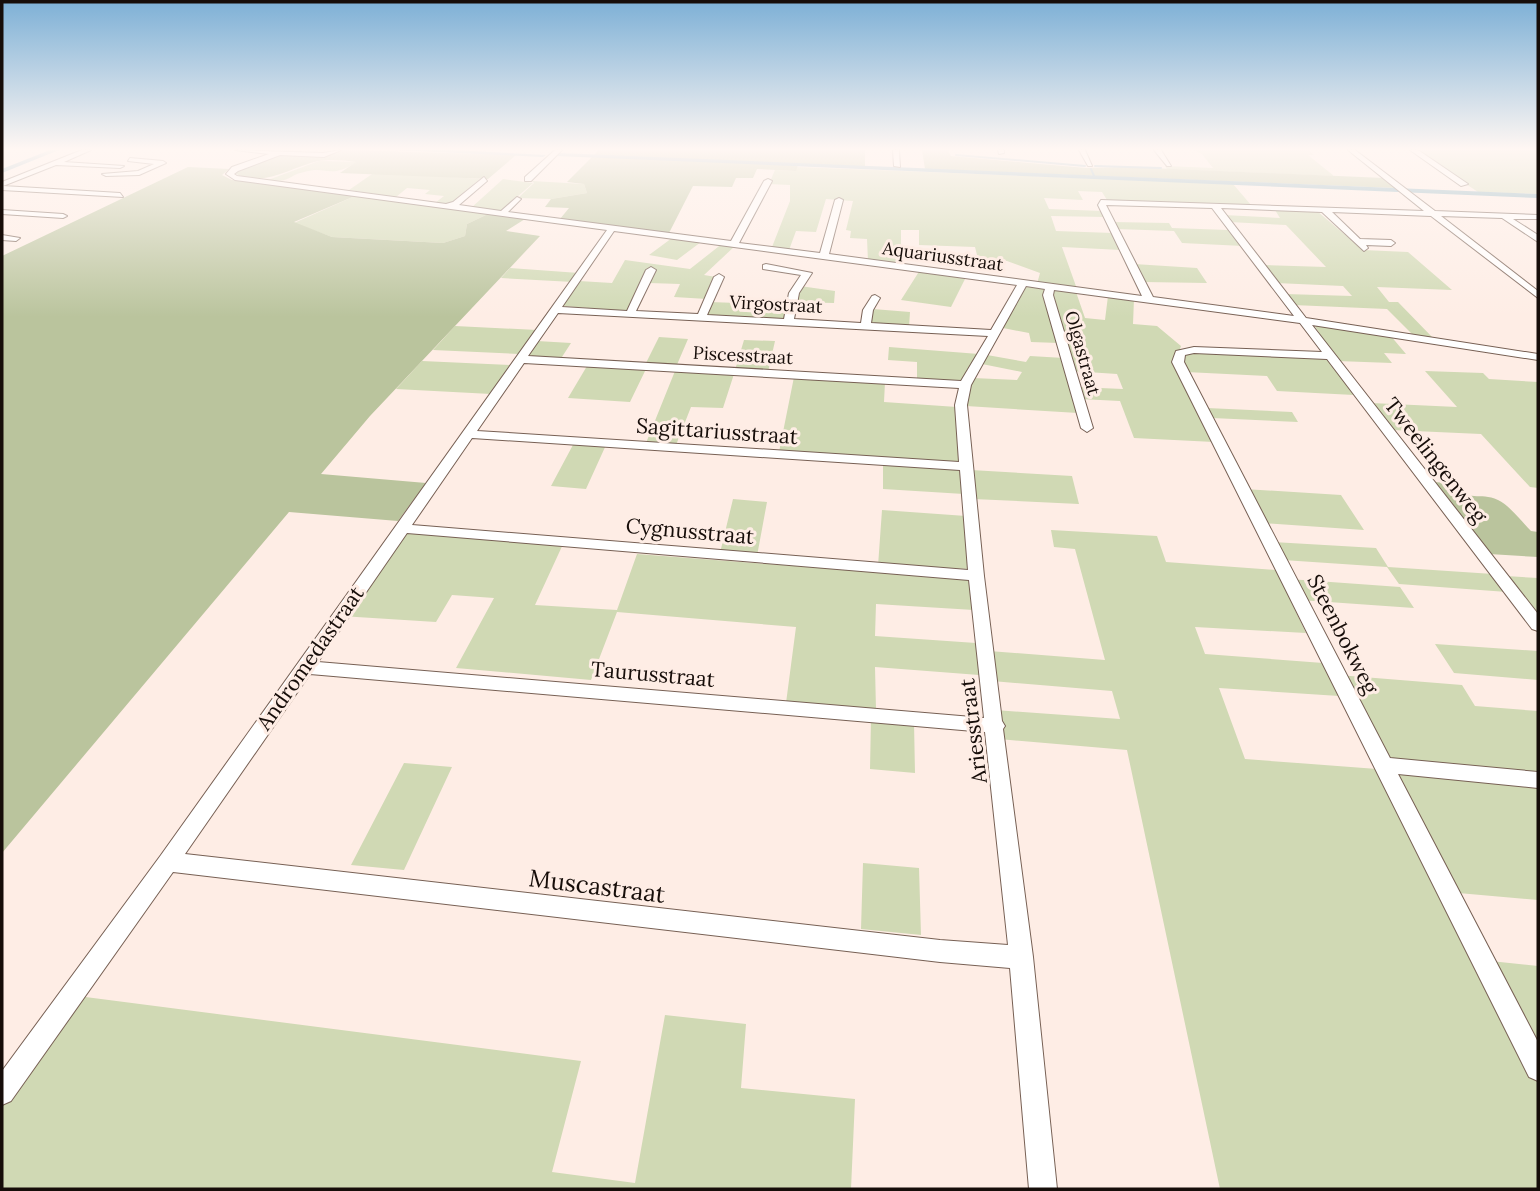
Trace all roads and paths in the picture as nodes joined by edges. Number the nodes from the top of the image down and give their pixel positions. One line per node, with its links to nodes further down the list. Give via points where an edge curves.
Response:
1 (1214, 205): 35 (street, Tweelingenweg)
2 (444, 206): 3 (street, Aquariusstraat)
3 (447, 206): 13 (street, Aquariusstraat)
4 (510, 206): 13 (street)
5 (755, 206): 22 (street)
6 (838, 206): 23 (street)
7 (1102, 206): 31 (street)
8 (1230, 206): 10 (street)
9 (1422, 206): 12 (street)
10 (1324, 209): 12 (street); 21 (street, via 1361,245)
11 (3, 211): 14 (street)
12 (1432, 213): 15 (street); 29 (street)
13 (502, 214): 17 (street, Aquariusstraat)
14 (63, 216)
15 (1503, 216): 16 (street); 20 (street)
16 (1538, 217)
17 (613, 227): 22 (street, Aquariusstraat); 32 (street, Andromedastraat)
18 (2, 237): 19 (street)
19 (16, 238)
20 (1538, 239)
21 (1391, 243)
22 (734, 244): 23 (street, Aquariusstraat)
23 (824, 256): 27 (street, Aquariusstraat)
24 (766, 267): 36 (street, via 807,274 794,293)
25 (651, 270): 33 (street)
26 (719, 277): 34 (street)
27 (1023, 283): 28 (street, Aquariusstraat); 38 (street, Ariesstraat)
28 (1050, 287): 31 (street, Aquariusstraat); 43 (street, Olgastraat, via 1048,295)
29 (1538, 295)
30 (875, 298): 37 (street)
31 (1149, 300): 35 (street, Aquariusstraat)
32 (555, 310): 33 (street, Virgostraat); 41 (street, Andromedastraat)
33 (630, 314): 34 (street, Virgostraat)
34 (701, 318): 36 (street, Virgostraat)
35 (1301, 320): 39 (street, Tweelingenweg); 40 (street, Aquariusstraat)
36 (788, 322): 37 (street, Virgostraat)
37 (866, 326): 38 (street, Virgostraat)
38 (996, 333): 42 (street, Ariesstraat)
39 (1329, 356): 48 (street, Tweelingenweg); 51 (street, Steenbokweg, via 1194,351 1180,353 1178,362)
40 (1538, 357)
41 (520, 359): 42 (street, Piscesstraat); 44 (street, Andromedastraat)
42 (965, 385): 45 (street, Ariesstraat, via 961,405)
43 (1087, 428)
44 (466, 434): 45 (street, Sagittariusstraat); 46 (street, Andromedastraat)
45 (966, 466): 47 (street, Ariesstraat)
46 (400, 528): 47 (street, Cygnusstraat); 49 (street, Andromedastraat)
47 (976, 576): 50 (street, Ariesstraat)
48 (1538, 625)
49 (306, 667): 50 (street, Taurusstraat); 53 (street, Andromedastraat)
50 (996, 726): 54 (street, Ariesstraat)
51 (1384, 765): 52 (street); 55 (street, Steenbokweg)
52 (1538, 780)
53 (168, 862): 54 (street, Muscastraat); 56 (street, Andromedastraat)
54 (1021, 957): 57 (street, Ariesstraat)
55 (1538, 1068)
56 (4, 1090)
57 (1043, 1189)

